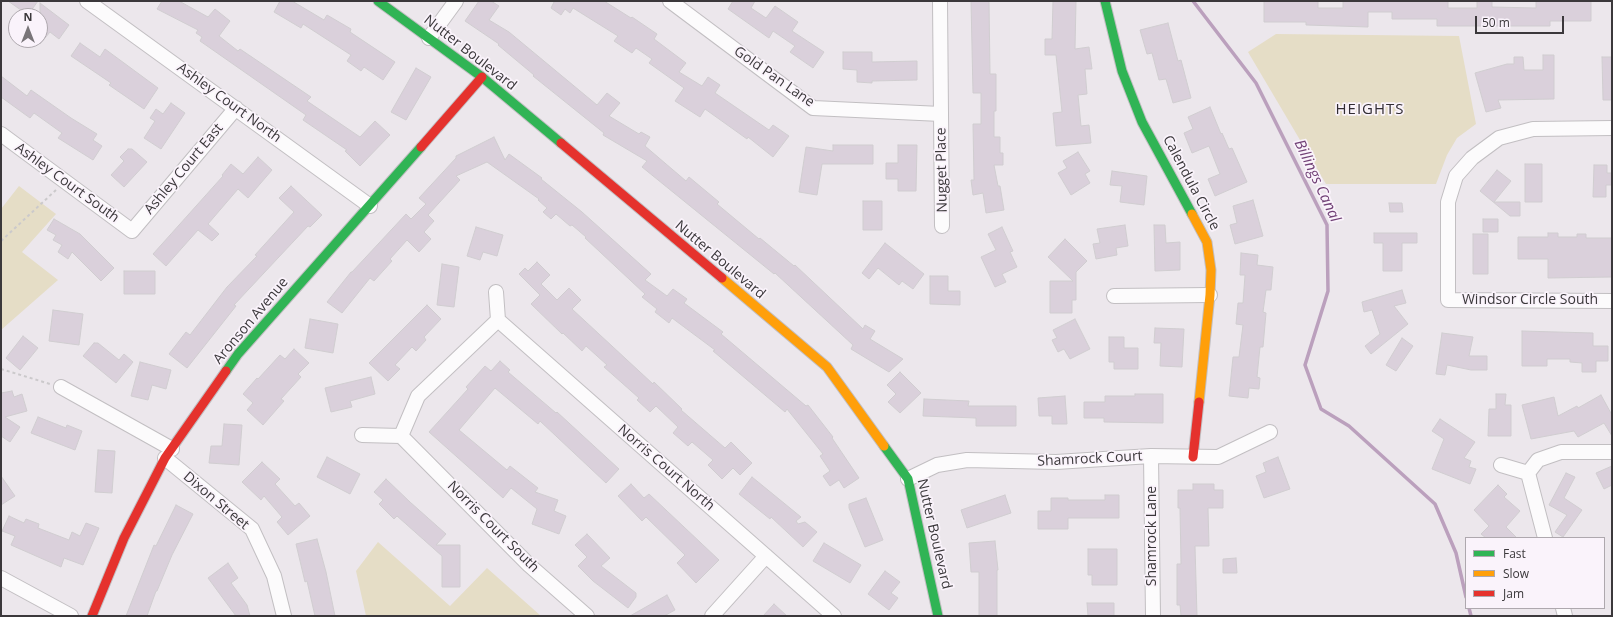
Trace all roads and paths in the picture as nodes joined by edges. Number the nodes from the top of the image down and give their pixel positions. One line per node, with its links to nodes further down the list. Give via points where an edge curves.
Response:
1 (88, 1): 9 (street, Ashley Court North)
2 (378, 1): 7 (street, Nutter Boulevard)
3 (456, 1): 7 (street)
4 (670, 1): 10 (street, Gold Pan Lane, via 813,108)
5 (940, 1): 10 (street, Nugget Place)
6 (1105, 1): 20 (street, Calendula Circle, via 1122,71 1142,122 1207,242 1211,270)
7 (429, 38): 8 (street, Nutter Boulevard)
8 (482, 77): 14 (street, Aronson Avenue); 34 (street, Nutter Boulevard, via 827,367)
9 (236, 108): 14 (street, Ashley Court North); 16 (street, Ashley Court East)
10 (941, 114): 15 (street, Nugget Place)
11 (1612, 128): 21 (street, Windsor Circle South, via 1533,129 1499,138 1472,158 1456,176 1448,202 1448,300)
12 (1, 134): 13 (street, Ashley Court South)
13 (64, 182): 16 (street, Ashley Court South); 17 (path)
14 (370, 206): 29 (street, Aronson Avenue, via 238,354)
15 (942, 226)
16 (132, 231)
17 (1, 241)
18 (496, 292): 22 (street)
19 (1114, 296): 20 (street)
20 (1210, 296): 31 (street, Calendula Circle)
21 (1612, 301)
22 (498, 320): 27 (street, via 418,396); 36 (street, Norris Court North)
23 (1, 369): 24 (path)
24 (61, 387): 29 (street, Dixon Street)
25 (1270, 432): 31 (street, Shamrock Court, via 1218,457)
26 (362, 435): 27 (street)
27 (401, 436): 41 (street, Norris Court South, via 529,565)
28 (1612, 452): 33 (street, via 1561,452 1538,460)
29 (168, 453): 39 (street, Aronson Avenue, via 124,538); 40 (street, Dixon Street, via 252,529 274,576)
30 (1151, 456): 31 (street, Shamrock Court); 34 (street, Shamrock Court, via 1056,462 967,460 936,465); 45 (street, Shamrock Lane)
31 (1193, 457)
32 (1501, 465): 33 (street)
33 (1528, 473): 35 (street)
34 (908, 479): 44 (street, Nutter Boulevard)
35 (1545, 537)
36 (766, 556): 42 (street); 43 (street, Norris Court North)
37 (1, 578): 38 (street)
38 (71, 616)
39 (92, 616)
40 (284, 616)
41 (587, 616)
42 (712, 616)
43 (834, 616)
44 (938, 616)
45 (1153, 616)

